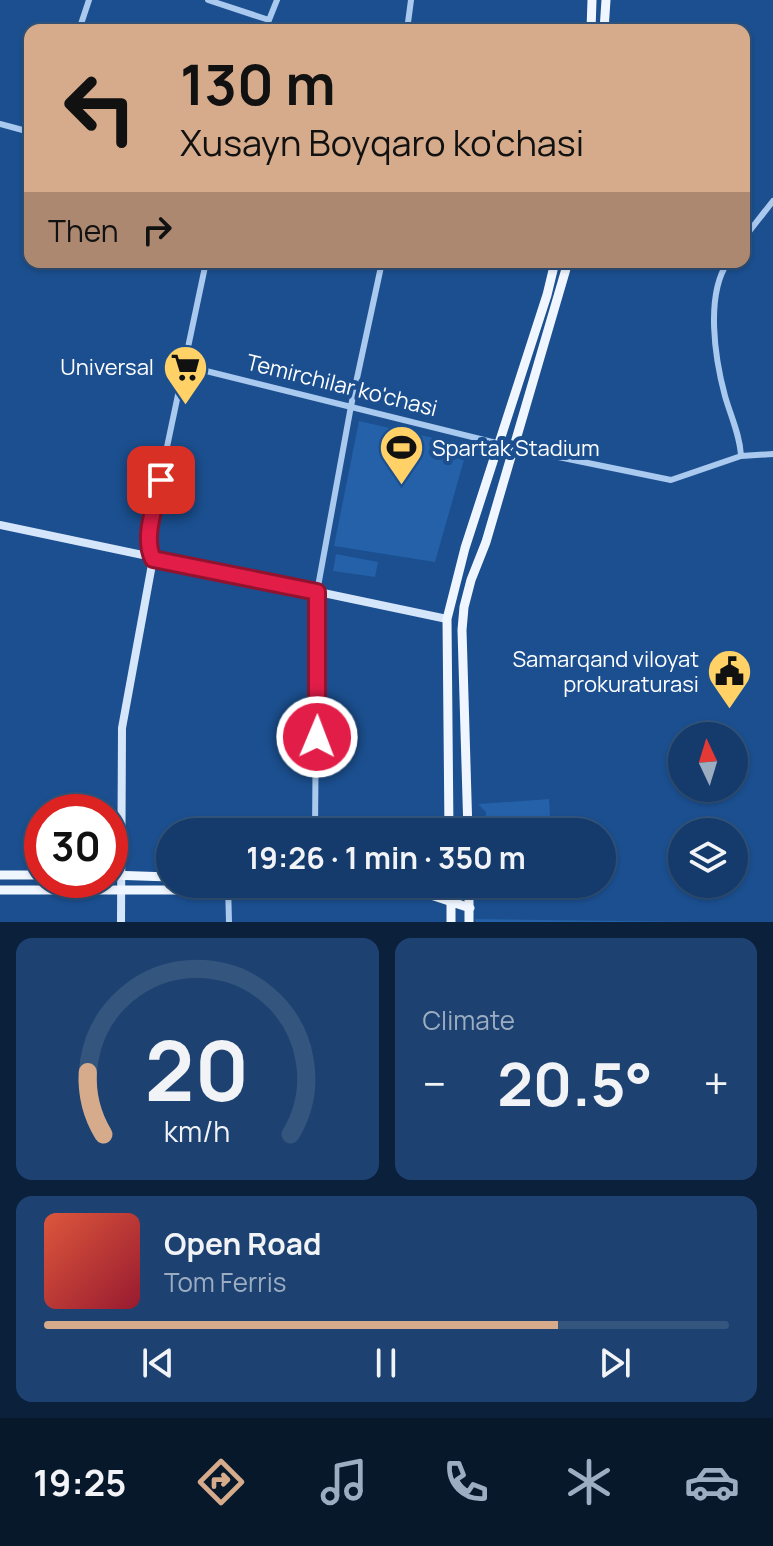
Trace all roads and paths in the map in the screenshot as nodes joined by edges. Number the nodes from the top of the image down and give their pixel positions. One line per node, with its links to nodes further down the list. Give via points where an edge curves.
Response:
1 (89, 0): 8 (street)
2 (208, 0): 7 (street)
3 (277, 0): 7 (street)
4 (411, 0): 10 (street)
5 (592, 0): 11 (main road)
6 (606, 0): 12 (main road)
7 (269, 20): 9 (street)
8 (81, 24)
9 (267, 24)
10 (408, 24)
11 (591, 24)
12 (604, 24)
13 (0, 124): 14 (street)
14 (24, 130)
15 (773, 201): 16 (street)
16 (750, 230)
17 (205, 268): 22 (street)
18 (381, 268): 23 (street)
19 (554, 268): 24 (main road)
20 (566, 268): 25 (main road)
21 (725, 268): 27 (street, via 714,297 717,365)
22 (186, 366): 23 (street, Temirchilar ko'chasi); 29 (street, via 148,537)
23 (351, 406): 24 (street, Temirchilar ko'chasi); 30 (street)
24 (495, 441): 25 (street, Temirchilar ko'chasi); 31 (main road)
25 (513, 447): 27 (street, Temirchilar ko'chasi, via 671,480); 35 (main road, via 464,607)
26 (773, 454): 27 (street, Temirchilar ko'chasi)
27 (741, 456)
28 (0, 525): 29 (main road)
29 (153, 559): 30 (main road); 32 (main road, via 122,728)
30 (317, 592): 31 (main road); 33 (street)
31 (447, 619): 34 (main road)
32 (119, 794)
33 (315, 818)
34 (449, 818)
35 (468, 818)
36 (0, 875): 37 (main road)
37 (24, 875)
38 (128, 875): 39 (main road)
39 (156, 876)
40 (156, 888): 41 (main road)
41 (128, 889)
42 (0, 890): 43 (main road)
43 (24, 890)
44 (121, 898): 51 (main road)
45 (228, 898): 52 (street)
46 (441, 898): 49 (main road)
47 (452, 898): 49 (main road)
48 (470, 898): 50 (main road)
49 (451, 901): 50 (main road); 53 (main road)
50 (470, 908): 54 (main road)
51 (121, 922)
52 (229, 922)
53 (451, 922)
54 (469, 922)

